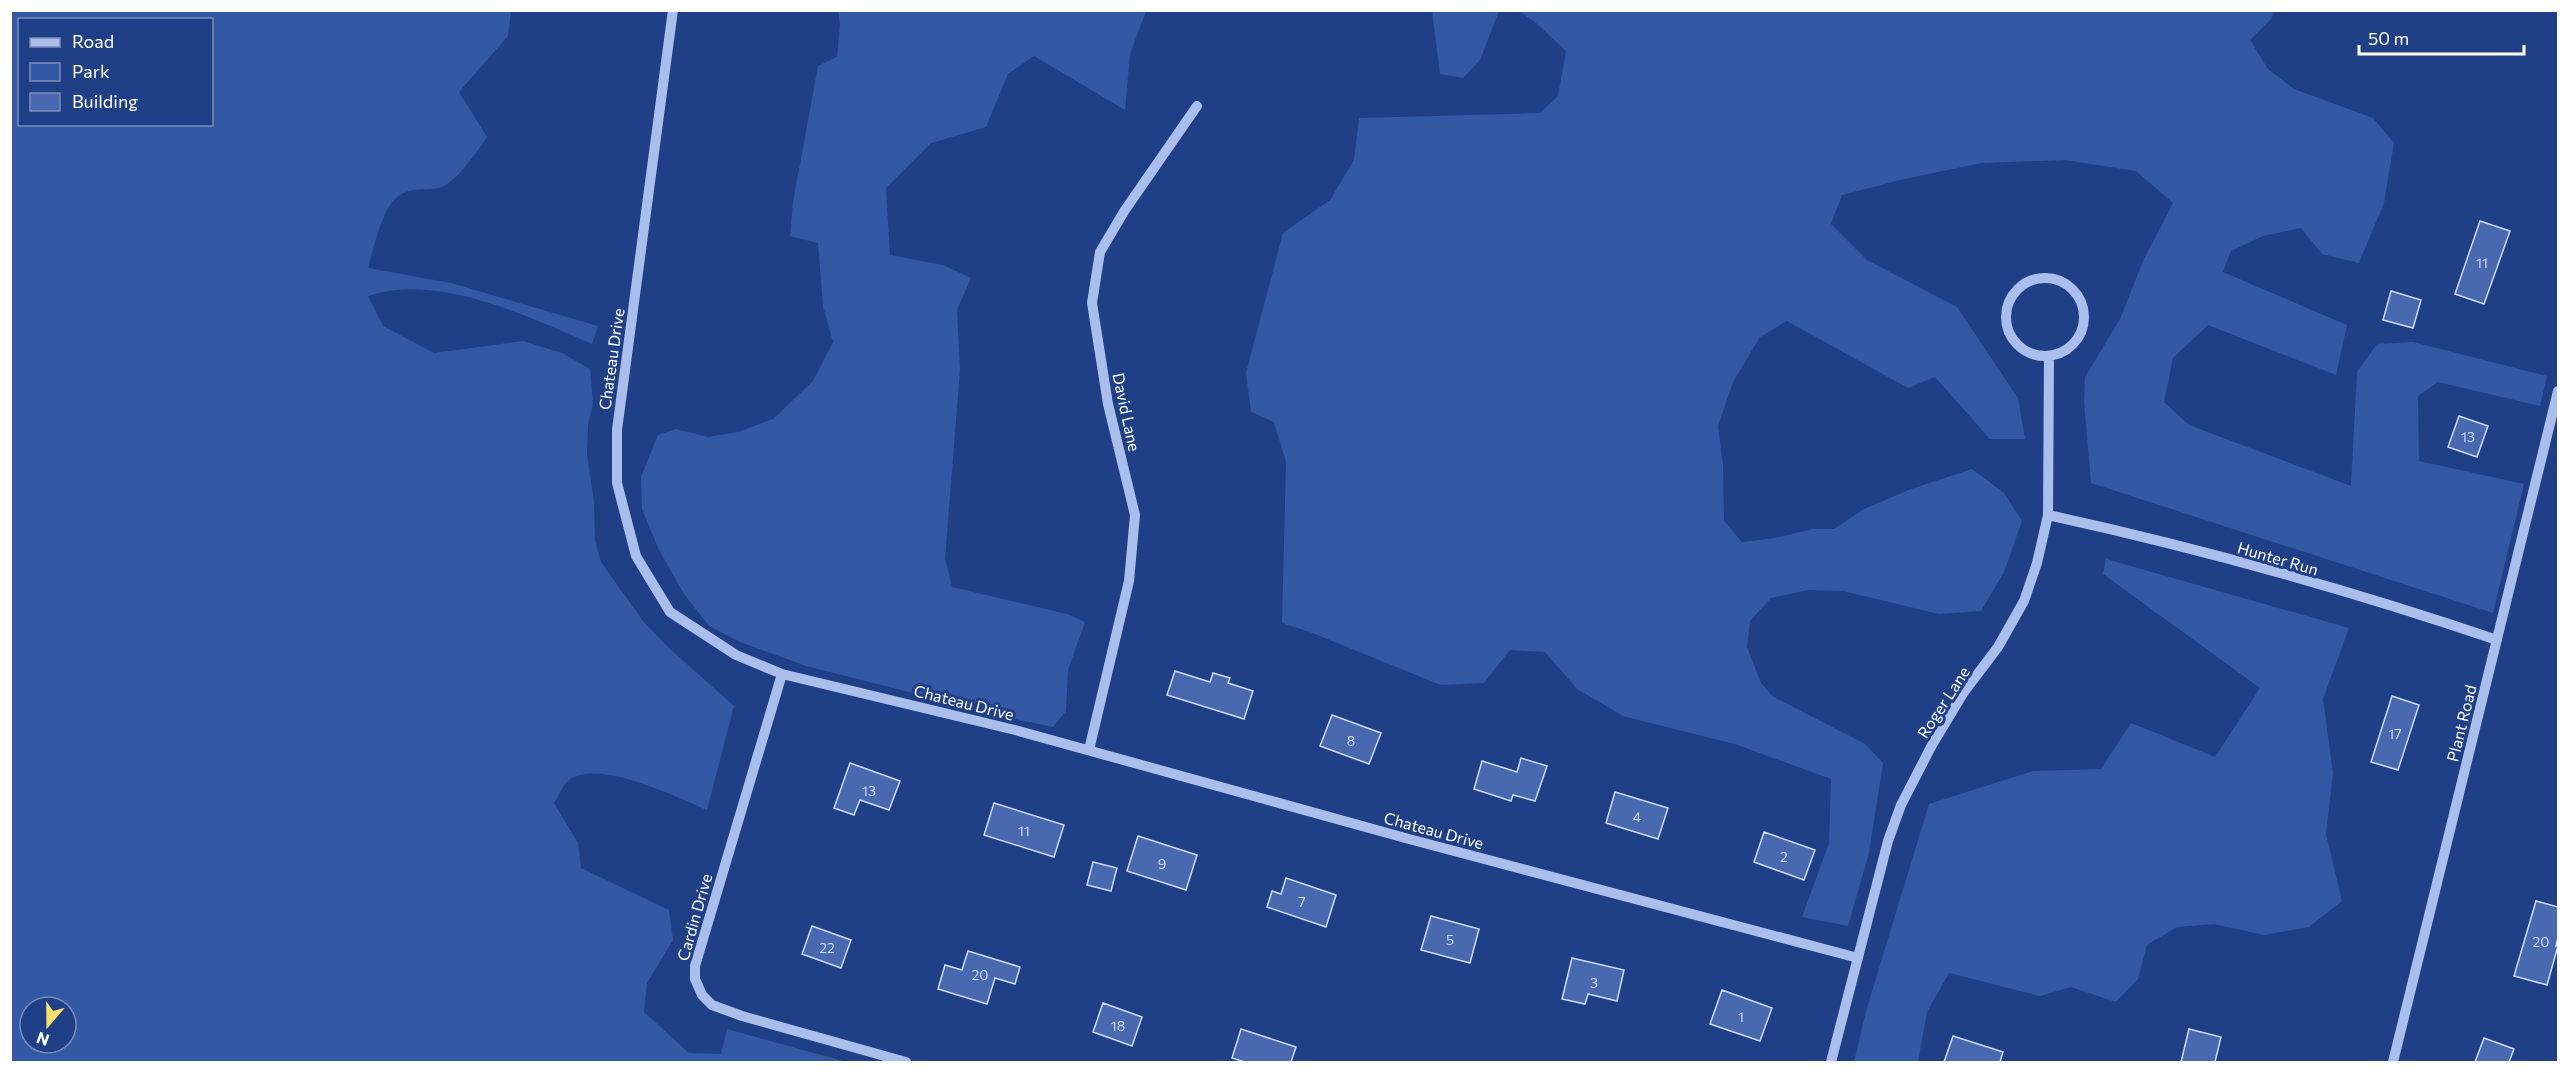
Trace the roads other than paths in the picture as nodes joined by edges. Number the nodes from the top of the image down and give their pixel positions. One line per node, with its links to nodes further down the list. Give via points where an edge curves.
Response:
1 (673, 10): 7 (street, Chateau Drive, via 617,430 617,483 636,556 670,612 736,655)
2 (1197, 106): 8 (street, David Lane, via 1100,252 1092,303 1108,404 1135,515 1129,581)
3 (2049, 356): 3 (street, via 2070,348 2084,319 2079,298 2072,289 2052,279 2041,279 2020,287 2013,295 2008,305 2007,327 2011,337 2027,352); 5 (street, Roger Lane)
4 (2559, 391): 6 (street, Plant Road)
5 (2048, 515): 6 (street, Hunter Run, via 2150,538 2421,614); 9 (street, Roger Lane, via 2024,601 1998,647 1959,701 1901,805)
6 (2497, 640): 12 (street, Plant Road)
7 (782, 674): 8 (street, Chateau Drive); 10 (street, Cardin Drive, via 695,966 695,979 712,1005)
8 (1089, 750): 9 (street, Chateau Drive)
9 (1858, 958): 11 (street, Roger Lane)
10 (906, 1062)
11 (1831, 1062)
12 (2393, 1062)

